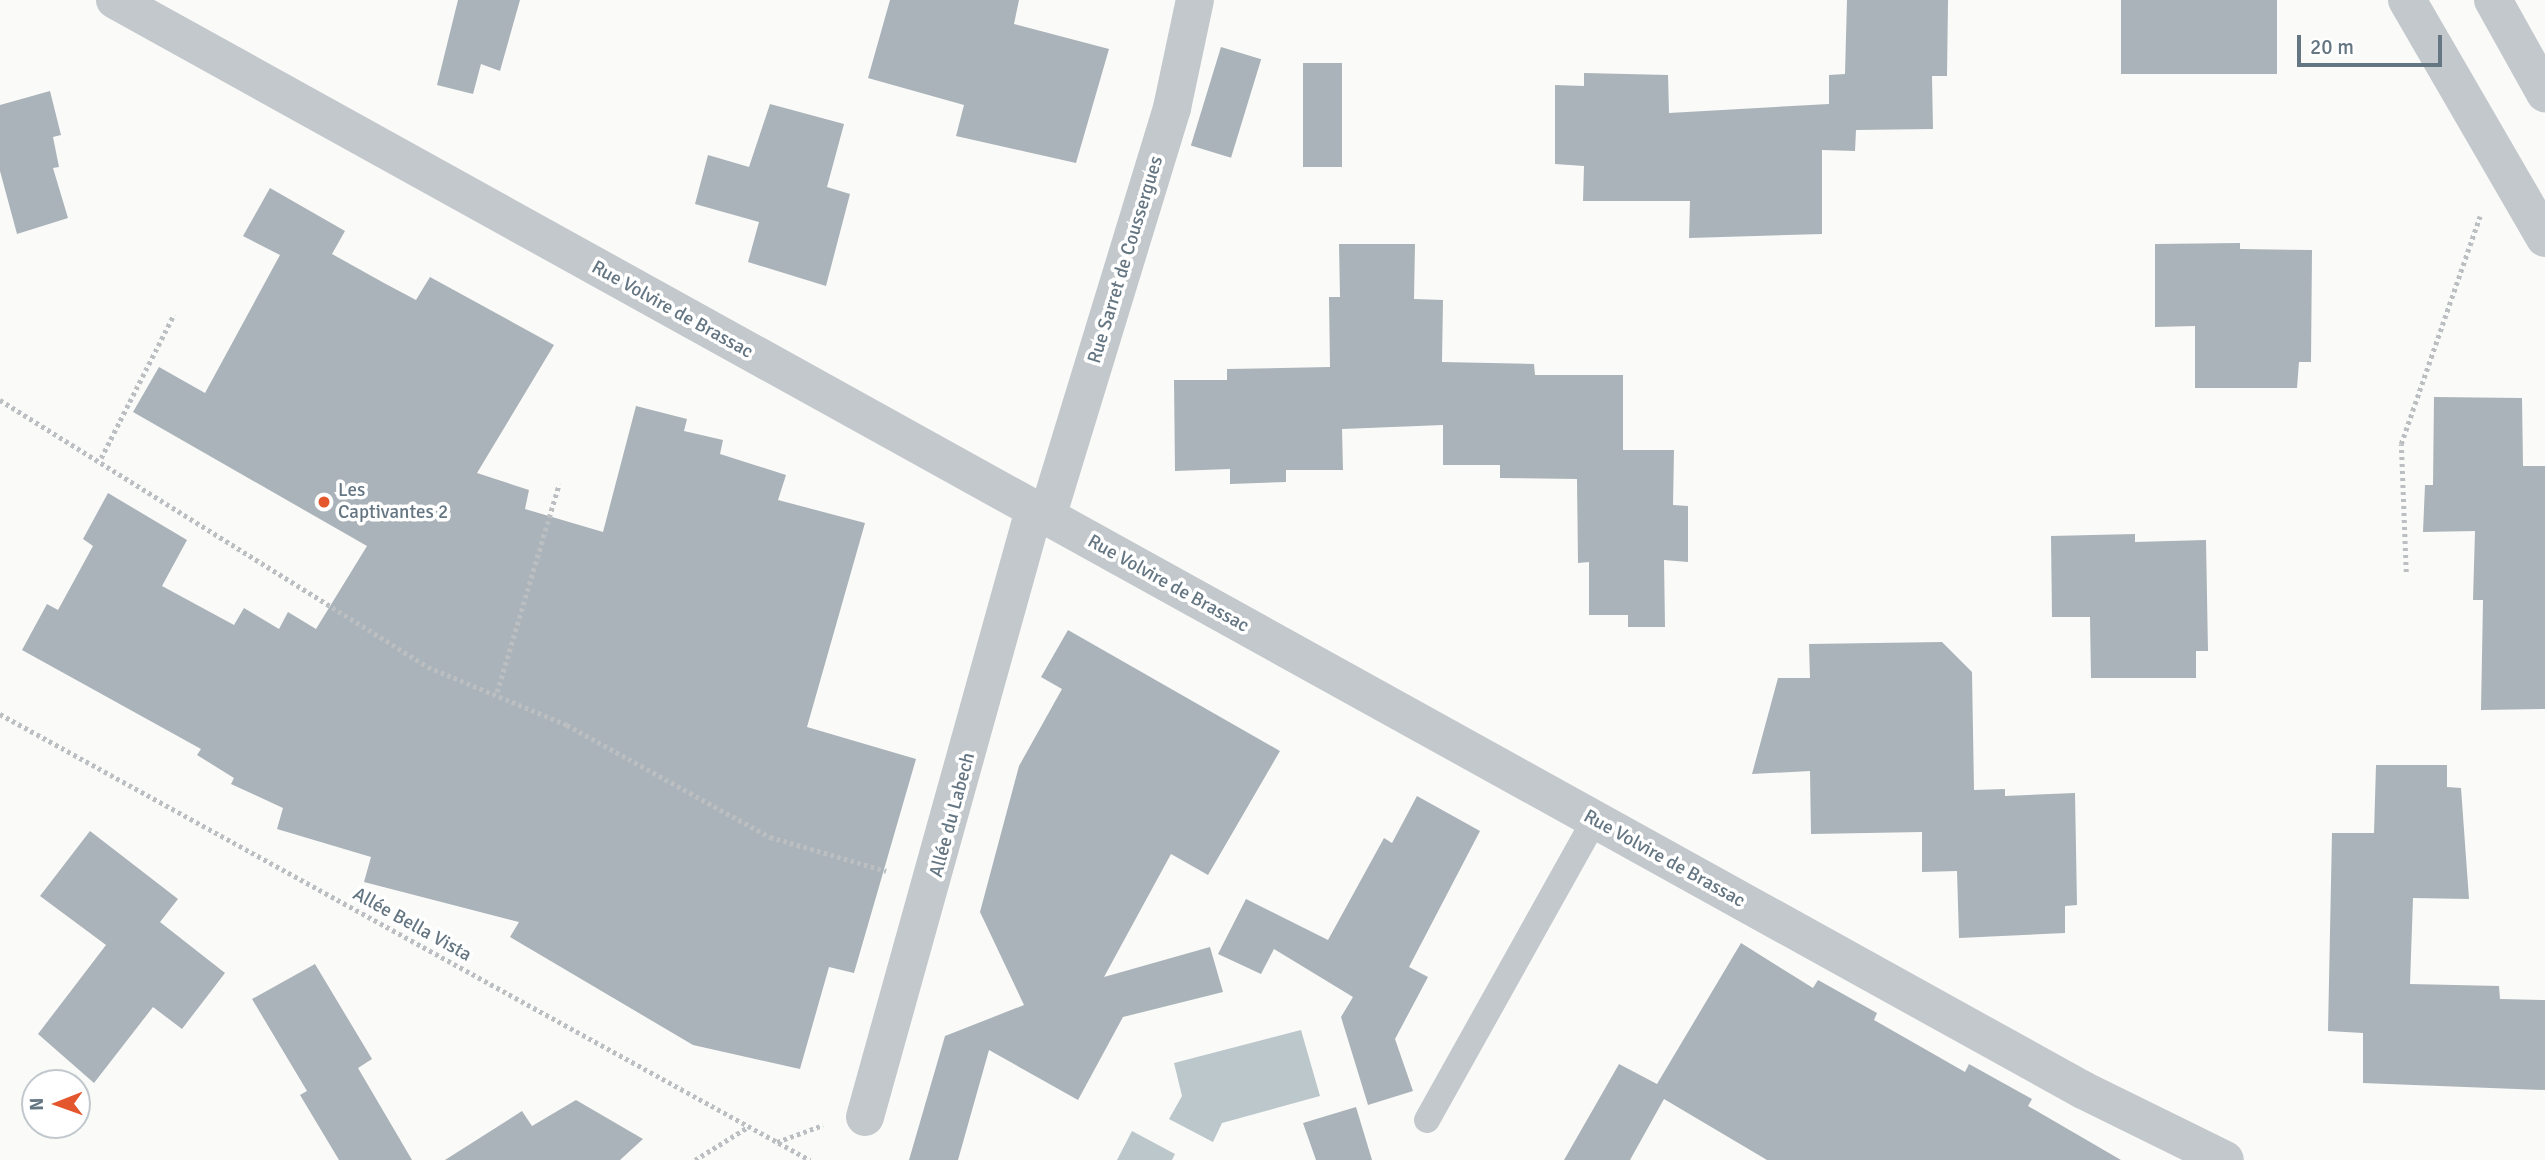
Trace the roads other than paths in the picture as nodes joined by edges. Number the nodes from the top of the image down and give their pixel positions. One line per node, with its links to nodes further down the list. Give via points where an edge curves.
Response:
1 (115, 0): 7 (street, Rue Volvire de Brassac)
2 (1195, 0): 7 (street, Rue Sarret de Coussergues, via 1172,108)
3 (2407, 0): 6 (street)
4 (2493, 0): 5 (street)
5 (2545, 93)
6 (2545, 238)
7 (1041, 514): 8 (street, Rue Volvire de Brassac); 9 (street, Allée du Labech)
8 (1595, 820): 10 (lane); 11 (street, Rue Volvire de Brassac, via 2082,1090)
9 (866, 1117)
10 (1427, 1121)
11 (2225, 1160)

